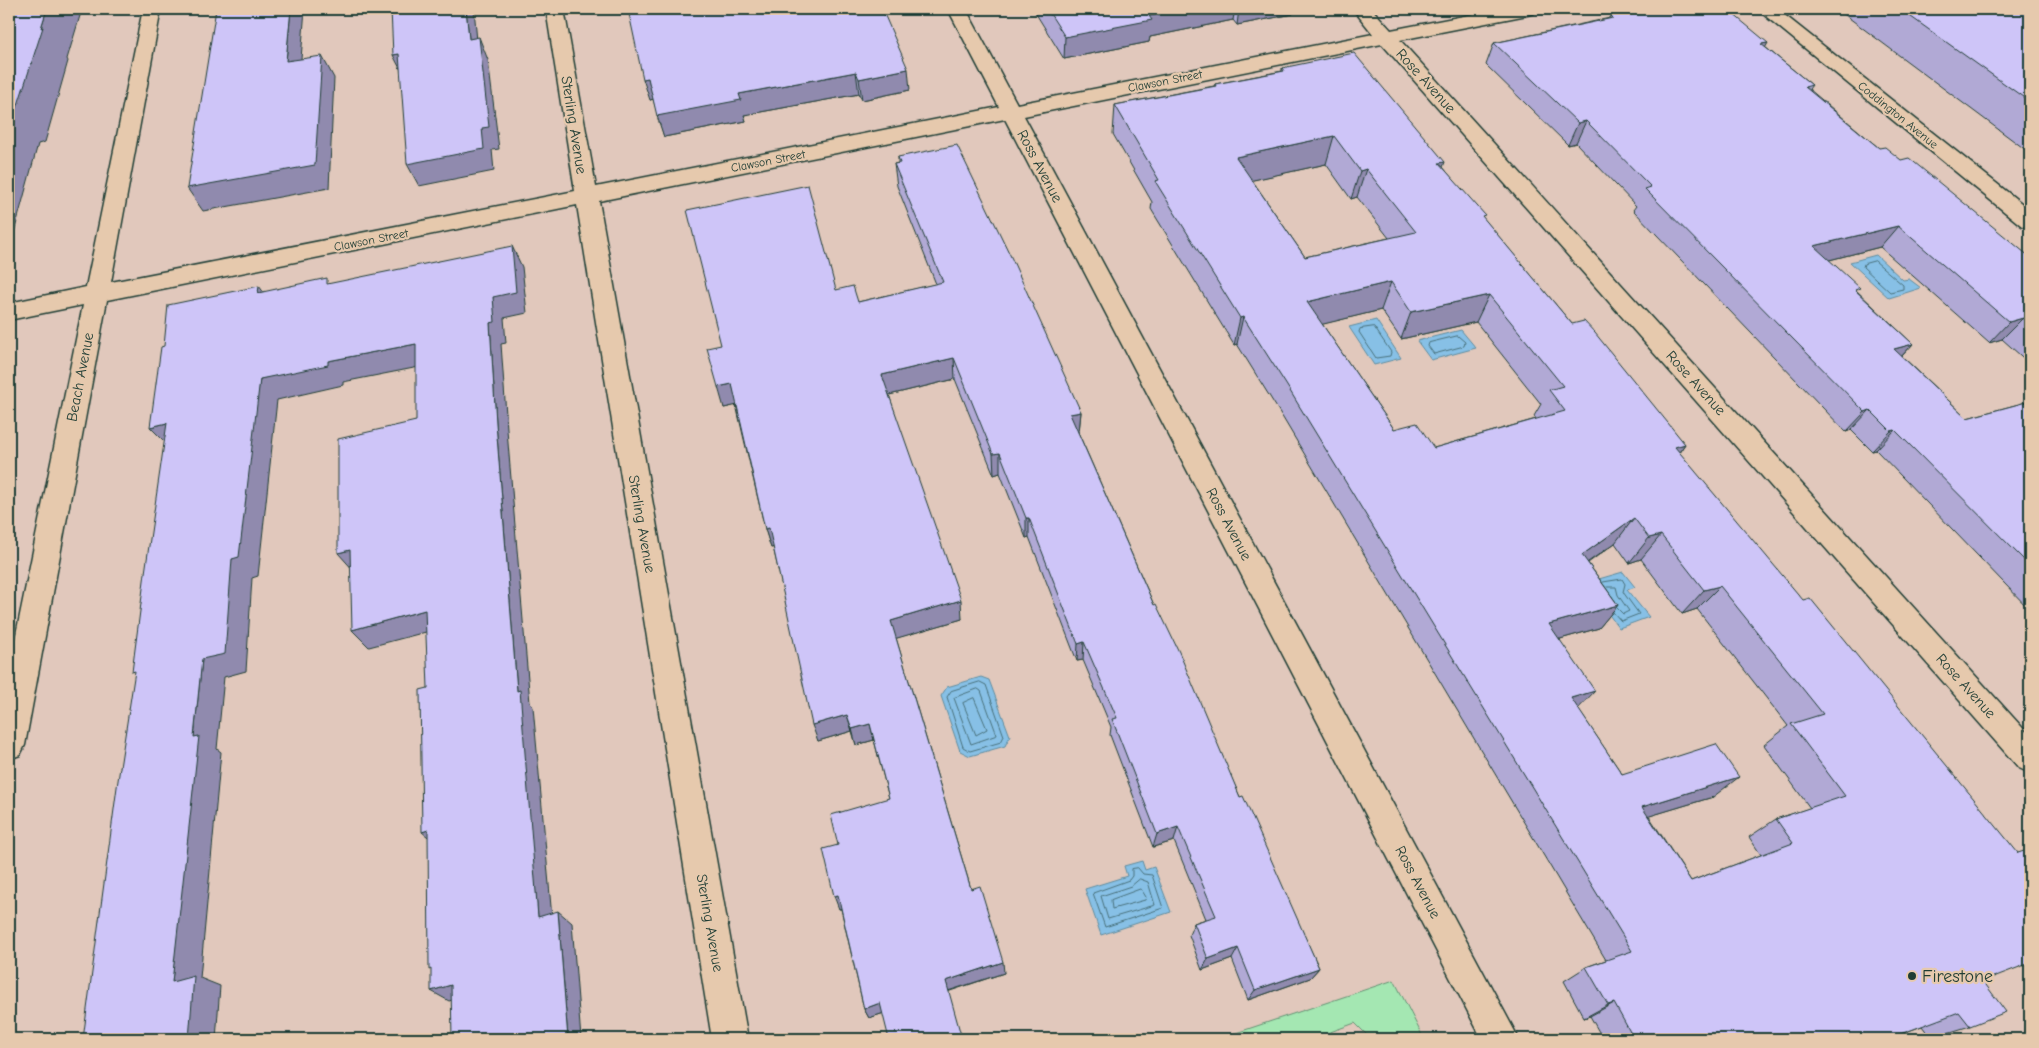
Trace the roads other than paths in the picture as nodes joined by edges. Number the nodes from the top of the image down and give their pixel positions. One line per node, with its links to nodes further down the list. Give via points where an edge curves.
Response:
1 (152, 9): 11 (street, Beach Avenue)
2 (555, 9): 9 (street, Sterling Avenue)
3 (957, 9): 8 (street, Ross Avenue)
4 (1362, 9): 7 (street, Rose Avenue)
5 (1526, 9): 7 (street, Clawson Street)
6 (1766, 9): 10 (street, Coddington Avenue)
7 (1386, 36): 8 (street, Clawson Street); 14 (street, Rose Avenue)
8 (1012, 112): 9 (street, Clawson Street); 16 (street, Ross Avenue)
9 (586, 197): 11 (street, Clawson Street); 15 (street, Sterling Avenue)
10 (2030, 220)
11 (96, 294): 12 (street, Clawson Street); 13 (street, Beach Avenue)
12 (9, 311)
13 (9, 745)
14 (2030, 758)
15 (730, 1039)
16 (1501, 1039)

